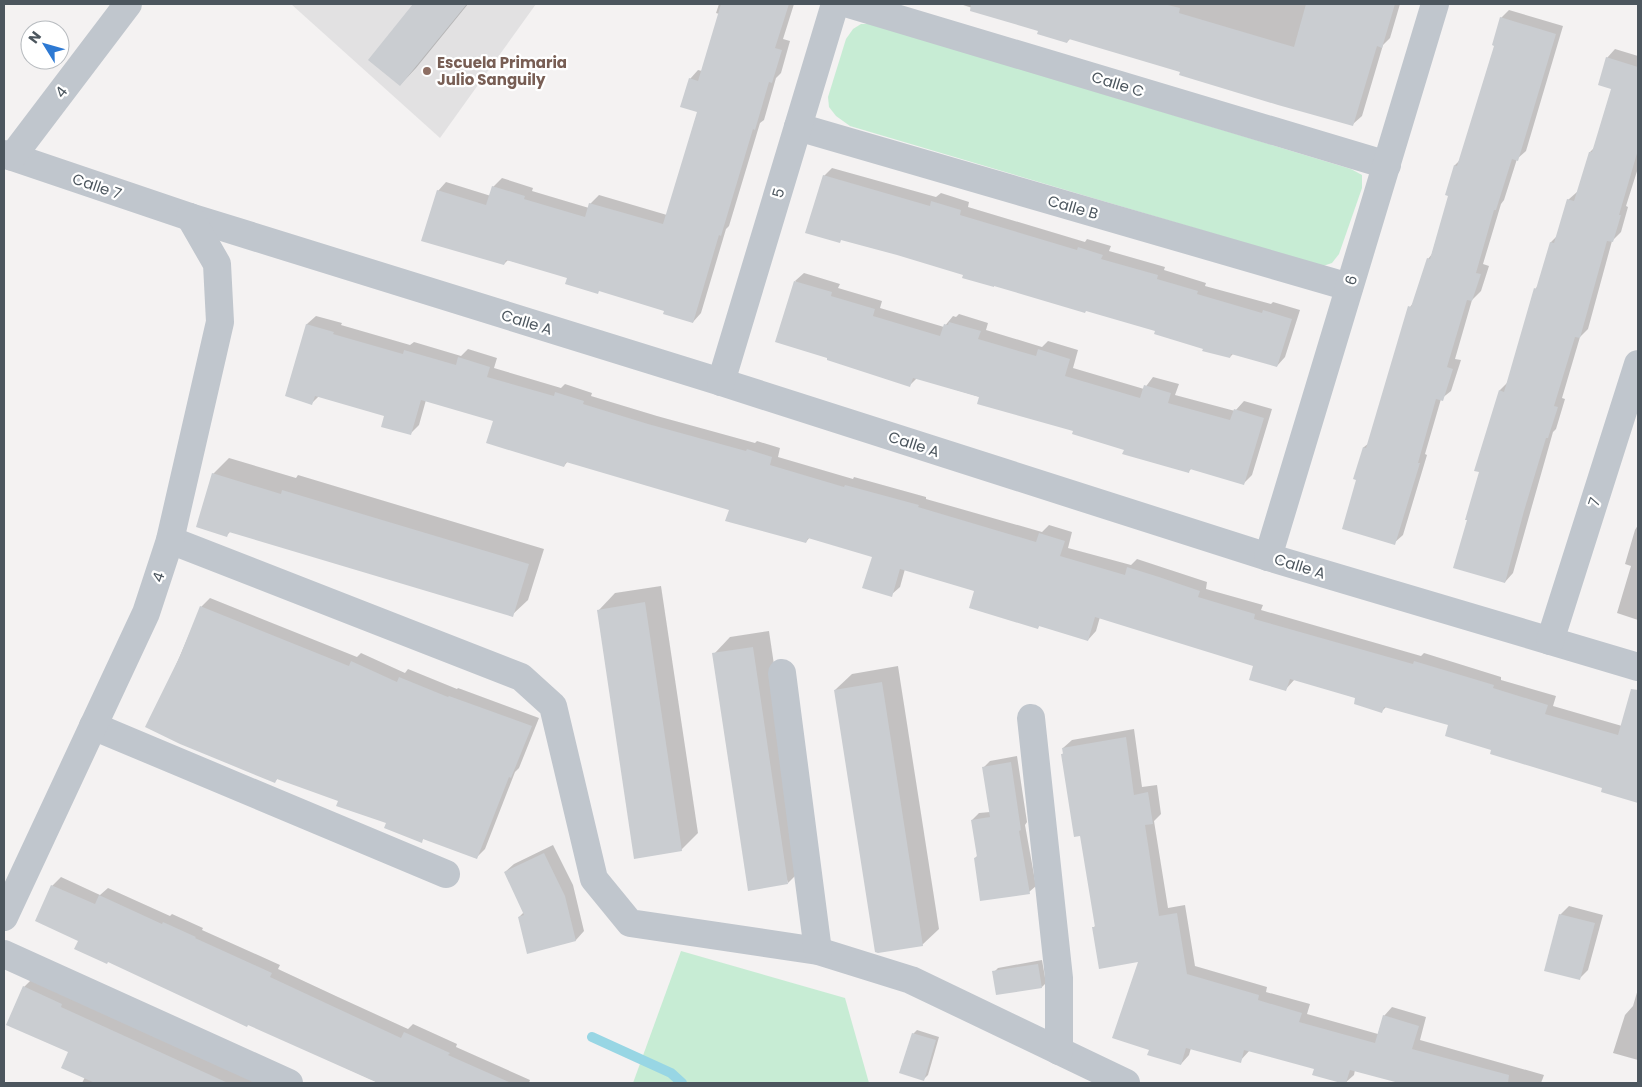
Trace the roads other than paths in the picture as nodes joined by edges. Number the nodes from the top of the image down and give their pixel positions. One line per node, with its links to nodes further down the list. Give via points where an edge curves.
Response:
1 (128, 4): 6 (street, 4)
2 (835, 4): 5 (street, 5)
3 (849, 4): 7 (street, Calle C)
4 (1435, 4): 7 (street, 6)
5 (798, 127): 9 (street, Calle B); 11 (street, 5)
6 (8, 156): 8 (street, Calle 7)
7 (1387, 164): 9 (street, 6)
8 (190, 217): 11 (street, Calle A); 12 (street, 4, via 217,264 220,322)
9 (1349, 286): 13 (street, 6)
10 (1638, 364): 14 (street, 7)
11 (721, 382): 13 (street, Calle A)
12 (170, 540): 18 (street, 4, via 146,613); 21 (street, via 521,676 553,706 594,879 630,923)
13 (1268, 557): 14 (street, Calle A)
14 (1550, 641): 15 (street, Calle A)
15 (1638, 667)
16 (782, 673): 21 (street)
17 (1031, 718): 23 (street, via 1058,978)
18 (93, 726): 19 (street); 20 (street, 4)
19 (446, 874)
20 (4, 917)
21 (818, 951): 23 (street, via 911,980)
22 (4, 954): 24 (street)
23 (1059, 1051): 25 (street)
24 (289, 1083)
25 (1126, 1083)

